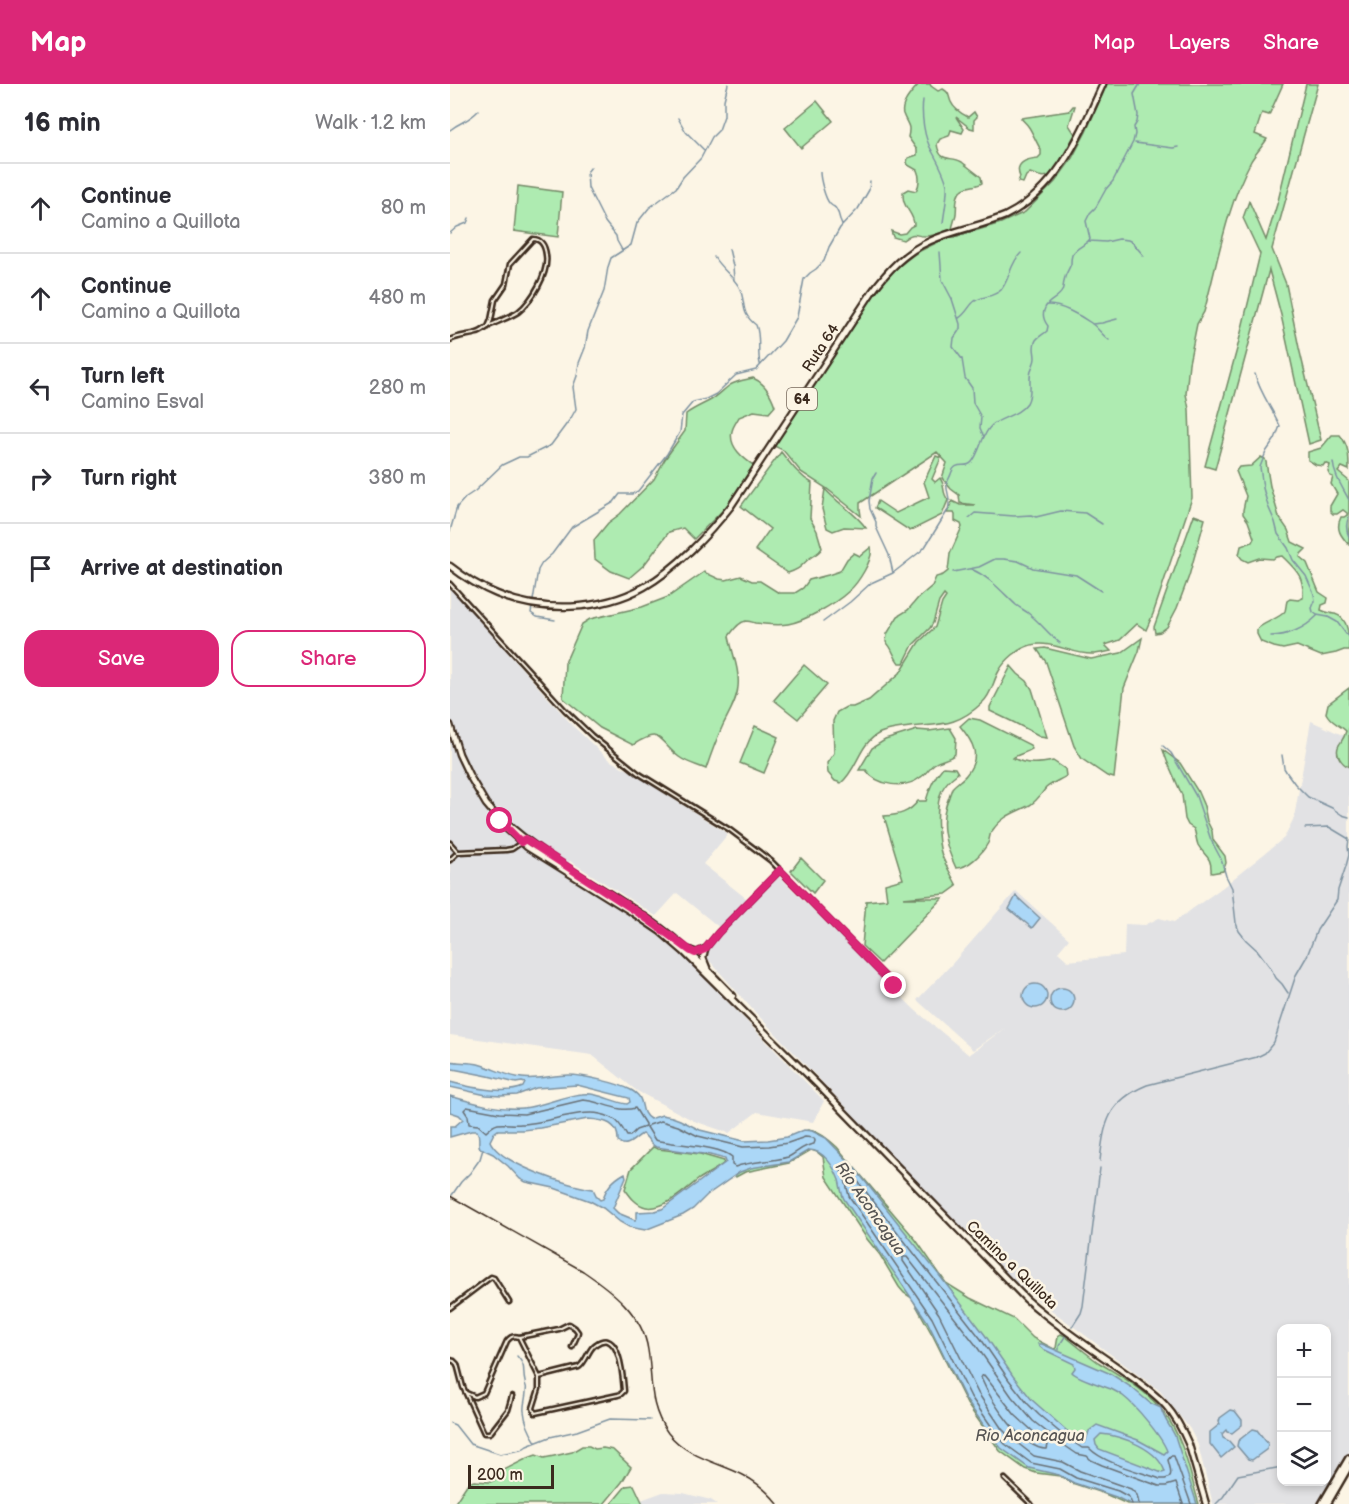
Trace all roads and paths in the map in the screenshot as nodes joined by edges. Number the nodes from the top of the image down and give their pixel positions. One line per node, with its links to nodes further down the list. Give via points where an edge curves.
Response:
1 (1103, 84): 4 (main road, Ruta 64 / 64, via 1065,160 1035,197 1005,216 930,240 889,270 731,506 712,529 655,580 605,602 548,606 497,595)
2 (488, 327): 2 (street, via 520,310 542,279 547,255 537,239 510,264); 3 (street)
3 (450, 340)
4 (450, 566)
5 (450, 584): 11 (street, via 592,736 638,773 730,830)
6 (450, 725): 7 (main road, Camino a Quillota, via 464,765 482,797 500,821)
7 (523, 841): 9 (street, via 512,849); 12 (main road, Camino a Quillota); 14 (main road, Camino a Quillota, via 540,856 639,917)
8 (450, 843): 9 (street)
9 (458, 852): 10 (street)
10 (450, 860)
11 (780, 870): 13 (street); 16 (street)
12 (681, 944): 13 (main road, via 694,952); 14 (main road, Camino a Quillota)
13 (705, 949): 14 (street); 15 (main road, via 704,962)
14 (697, 962): 15 (main road, Camino a Quillota); 17 (main road, Camino a Quillota)
15 (714, 977): 17 (main road, Camino a Quillota)
16 (894, 986)
17 (806, 1073): 30 (main road, Camino a Quillota, via 1026,1299 1166,1406 1189,1445)
18 (509, 1302): 19 (street, via 490,1277)
19 (450, 1308)
20 (519, 1337): 21 (street, via 569,1324 578,1332); 23 (street); 24 (street, via 508,1340 484,1393 476,1397)
21 (572, 1347)
22 (450, 1360): 24 (street, via 457,1365)
23 (540, 1377): 23 (street, via 579,1367 595,1345 608,1342 619,1353 624,1390 618,1395 536,1413 533,1410)
24 (466, 1393): 25 (street, via 482,1431 487,1433 506,1412)
25 (512, 1396)
26 (1349, 1458): 31 (highway)
27 (1349, 1466): 32 (highway)
28 (1005, 1479): 29 (street)
29 (1031, 1504)
30 (1206, 1504)
31 (1322, 1504)
32 (1327, 1504)

